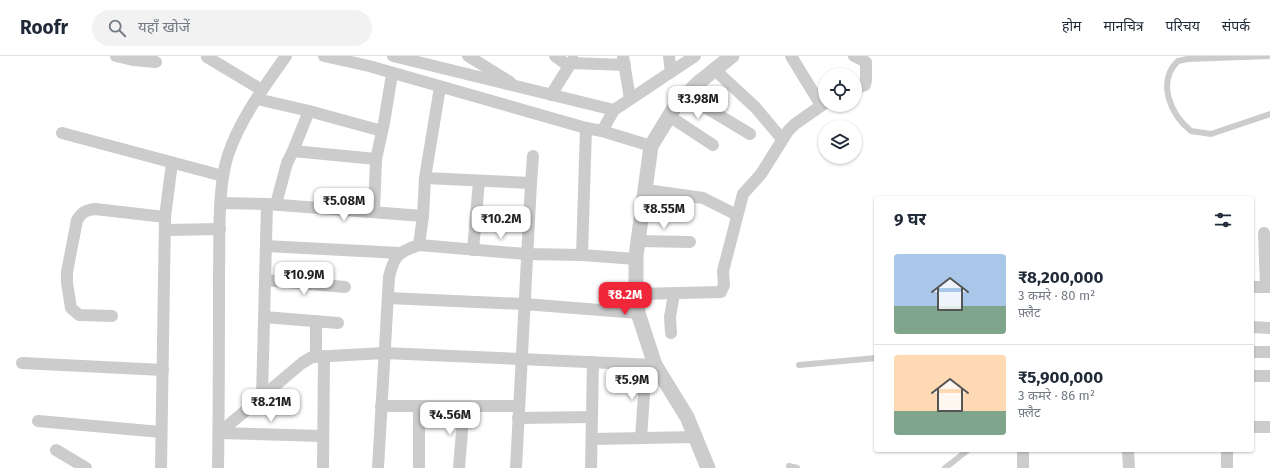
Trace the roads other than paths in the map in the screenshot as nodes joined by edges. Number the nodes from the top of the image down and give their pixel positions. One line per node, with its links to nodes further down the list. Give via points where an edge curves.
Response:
1 (116, 56): 15 (street)
2 (286, 56): 23 (street)
3 (324, 56): 19 (street)
4 (393, 56): 22 (street)
5 (468, 56): 22 (street)
6 (555, 56): 16 (street)
7 (669, 56): 18 (street)
8 (695, 56): 18 (street)
9 (732, 56): 17 (street)
10 (791, 56): 26 (street)
11 (854, 56): 20 (street, via 866,62 866,80)
12 (1270, 56): 31 (lane, via 1178,61 1169,73 1168,84 1168,98 1172,109 1191,131 1211,134)
13 (208, 57): 23 (street)
14 (624, 61): 16 (street); 27 (street)
15 (156, 62)
16 (572, 62): 24 (street)
17 (715, 70): 25 (street); 38 (street, via 755,108)
18 (671, 72): 27 (street)
19 (392, 74): 21 (street); 34 (street)
20 (862, 86)
21 (440, 87): 33 (street); 46 (street)
22 (516, 87): 24 (street)
23 (259, 94): 30 (street); 45 (street, via 237,134)
24 (551, 95): 29 (street)
25 (685, 95): 32 (street); 37 (street)
26 (818, 96)
27 (630, 99): 29 (street)
28 (818, 108): 38 (street, via 795,124)
29 (614, 110): 35 (street)
30 (309, 111): 34 (street); 41 (street)
31 (1270, 114)
32 (669, 116): 39 (street); 40 (street)
33 (586, 128): 35 (street); 66 (street)
34 (382, 130): 43 (street)
35 (602, 131): 40 (street)
36 (62, 133): 44 (street)
37 (750, 134)
38 (782, 139): 53 (street, via 761,174 743,194)
39 (713, 145)
40 (651, 146): 49 (street)
41 (293, 151): 43 (street); 51 (street)
42 (533, 156): 48 (street)
43 (376, 159): 52 (street)
44 (172, 164): 45 (street); 55 (street)
45 (223, 176): 50 (street)
46 (425, 178): 47 (street); 54 (street)
47 (479, 181): 48 (street); 63 (street)
48 (531, 184): 65 (street)
49 (646, 190): 53 (street, via 698,196); 59 (street)
50 (221, 203): 51 (street); 56 (street)
51 (272, 204): 52 (street); 62 (street)
52 (374, 212): 54 (street)
53 (737, 215): 73 (street, via 723,271 724,285 721,292)
54 (423, 216): 61 (street)
55 (165, 217): 57 (street); 77 (street, via 95,209 87,210 77,220 67,272 71,308 79,314)
56 (220, 229): 57 (street); 107 (street)
57 (166, 230): 94 (street)
58 (1264, 233): 71 (street)
59 (638, 241): 60 (street); 67 (street)
60 (690, 242)
61 (419, 245): 63 (street); 64 (street)
62 (266, 246): 64 (street); 68 (street)
63 (473, 250): 65 (street)
64 (400, 253): 74 (street, via 392,262)
65 (526, 254): 66 (street); 75 (street)
66 (582, 255): 67 (street)
67 (636, 259): 72 (street)
68 (265, 280): 69 (street); 78 (street)
69 (345, 287)
70 (1254, 287): 71 (street)
71 (1268, 287)
72 (636, 294): 73 (street); 76 (street)
73 (674, 294): 83 (street, via 670,317)
74 (388, 298): 75 (street); 86 (street)
75 (524, 304): 76 (street); 89 (street)
76 (638, 313): 92 (street)
77 (112, 316)
78 (264, 317): 79 (street); 97 (street)
79 (316, 321): 80 (street); 87 (street)
80 (338, 322)
81 (1254, 328): 82 (street)
82 (1270, 328)
83 (671, 333)
84 (1254, 352): 85 (street)
85 (1270, 352)
86 (384, 353): 87 (street); 89 (street); 98 (street)
87 (320, 356): 97 (street, via 302,363); 108 (street)
88 (874, 358): 93 (lane)
89 (521, 359): 91 (street); 101 (street)
90 (22, 362): 94 (street)
91 (593, 362): 92 (street); 102 (street)
92 (651, 365): 109 (street, via 687,417); 111 (street)
93 (799, 365)
94 (163, 370): 106 (street)
95 (1254, 376): 96 (street)
96 (1270, 376)
97 (262, 397): 107 (street)
98 (381, 406): 99 (street); 122 (street)
99 (419, 406): 100 (street); 123 (street)
100 (464, 406): 101 (street); 124 (street)
101 (519, 412): 102 (street); 125 (street)
102 (592, 417): 110 (street)
103 (38, 420): 106 (street)
104 (1254, 427): 105 (street)
105 (1270, 427)
106 (161, 432): 119 (street)
107 (219, 433): 108 (street); 120 (street)
108 (322, 436): 121 (street)
109 (696, 437): 111 (street); 127 (street)
110 (592, 438): 111 (street); 126 (street)
111 (641, 438)
112 (56, 450): 118 (street)
113 (965, 452): 129 (lane)
114 (1023, 452): 130 (street)
115 (1128, 452): 131 (street)
116 (1227, 452): 132 (street)
117 (789, 466): 128 (lane)
118 (82, 467)
119 (161, 468)
120 (218, 468)
121 (323, 468)
122 (378, 468)
123 (419, 468)
124 (459, 468)
125 (516, 468)
126 (591, 468)
127 (708, 468)
128 (797, 468)
129 (945, 468)
130 (1023, 468)
131 (1129, 468)
132 (1227, 468)

